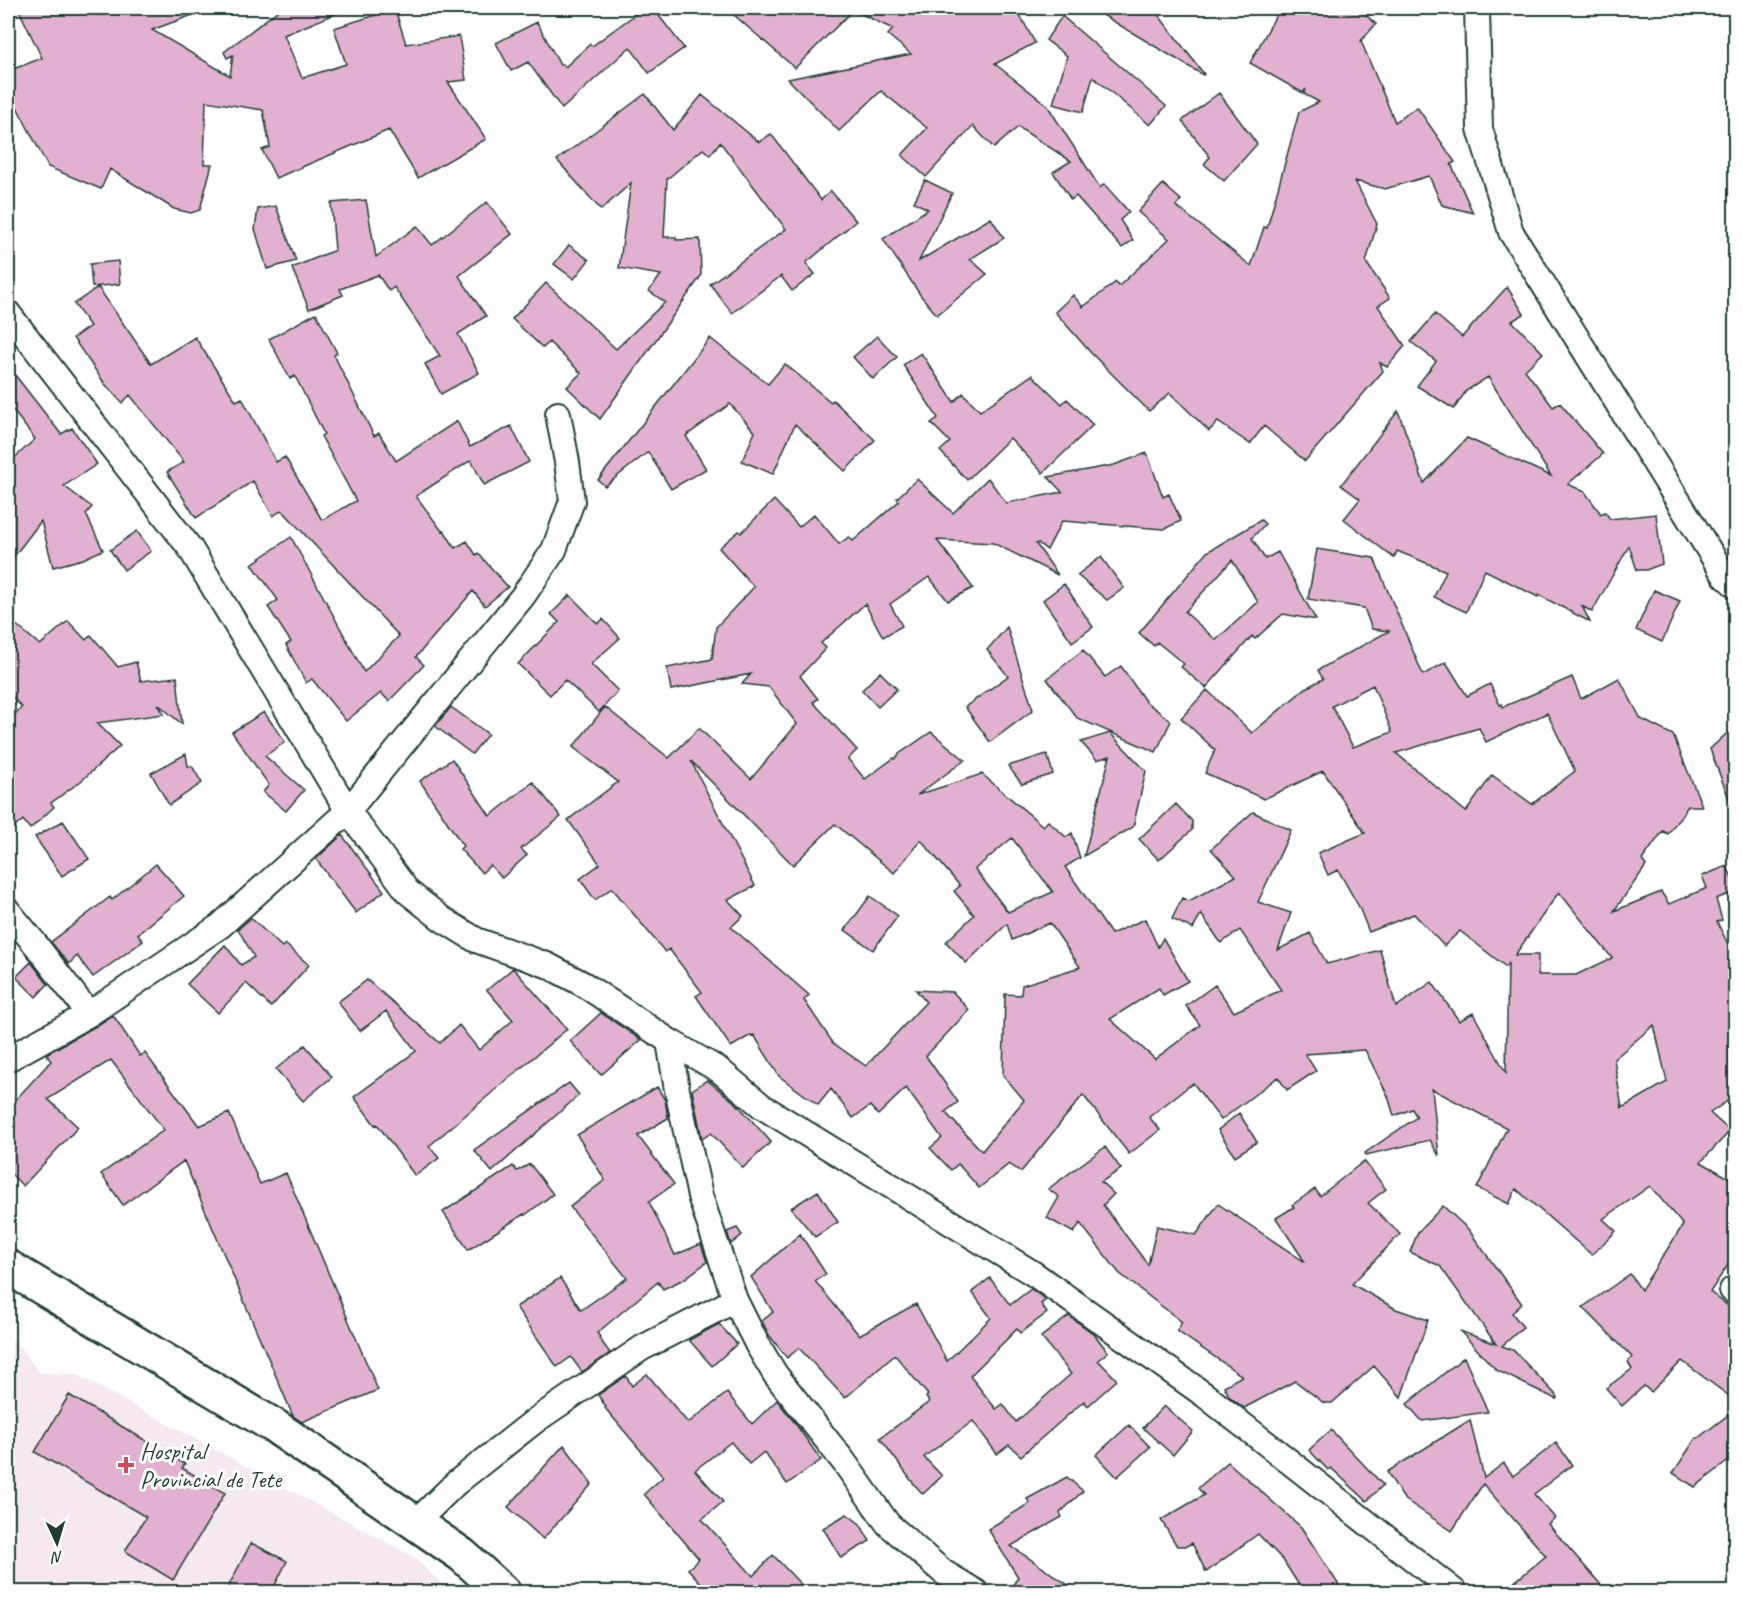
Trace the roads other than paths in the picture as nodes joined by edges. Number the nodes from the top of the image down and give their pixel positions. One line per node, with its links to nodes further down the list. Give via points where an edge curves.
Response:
1 (1477, 8): 4 (street, via 1480,129 1511,232 1725,576)
2 (8, 313): 5 (street, via 190,548)
3 (558, 414): 5 (street, via 572,501 554,550 523,597)
4 (1736, 586)
5 (348, 811): 7 (street, via 220,926); 8 (street, via 408,892 442,919 476,940 546,965 583,984)
6 (8, 911): 7 (street)
7 (89, 1014): 9 (street)
8 (669, 1041): 11 (street, via 700,1196); 15 (street, via 719,1070 763,1107 1034,1274 1206,1396)
9 (8, 1059)
10 (8, 1267): 12 (street, via 276,1427)
11 (735, 1300): 12 (street, via 642,1348 536,1420 456,1482); 14 (street, via 775,1374 888,1524 943,1572)
12 (415, 1523): 13 (street, via 462,1555)
13 (503, 1593)
14 (976, 1593)
15 (1455, 1593)

